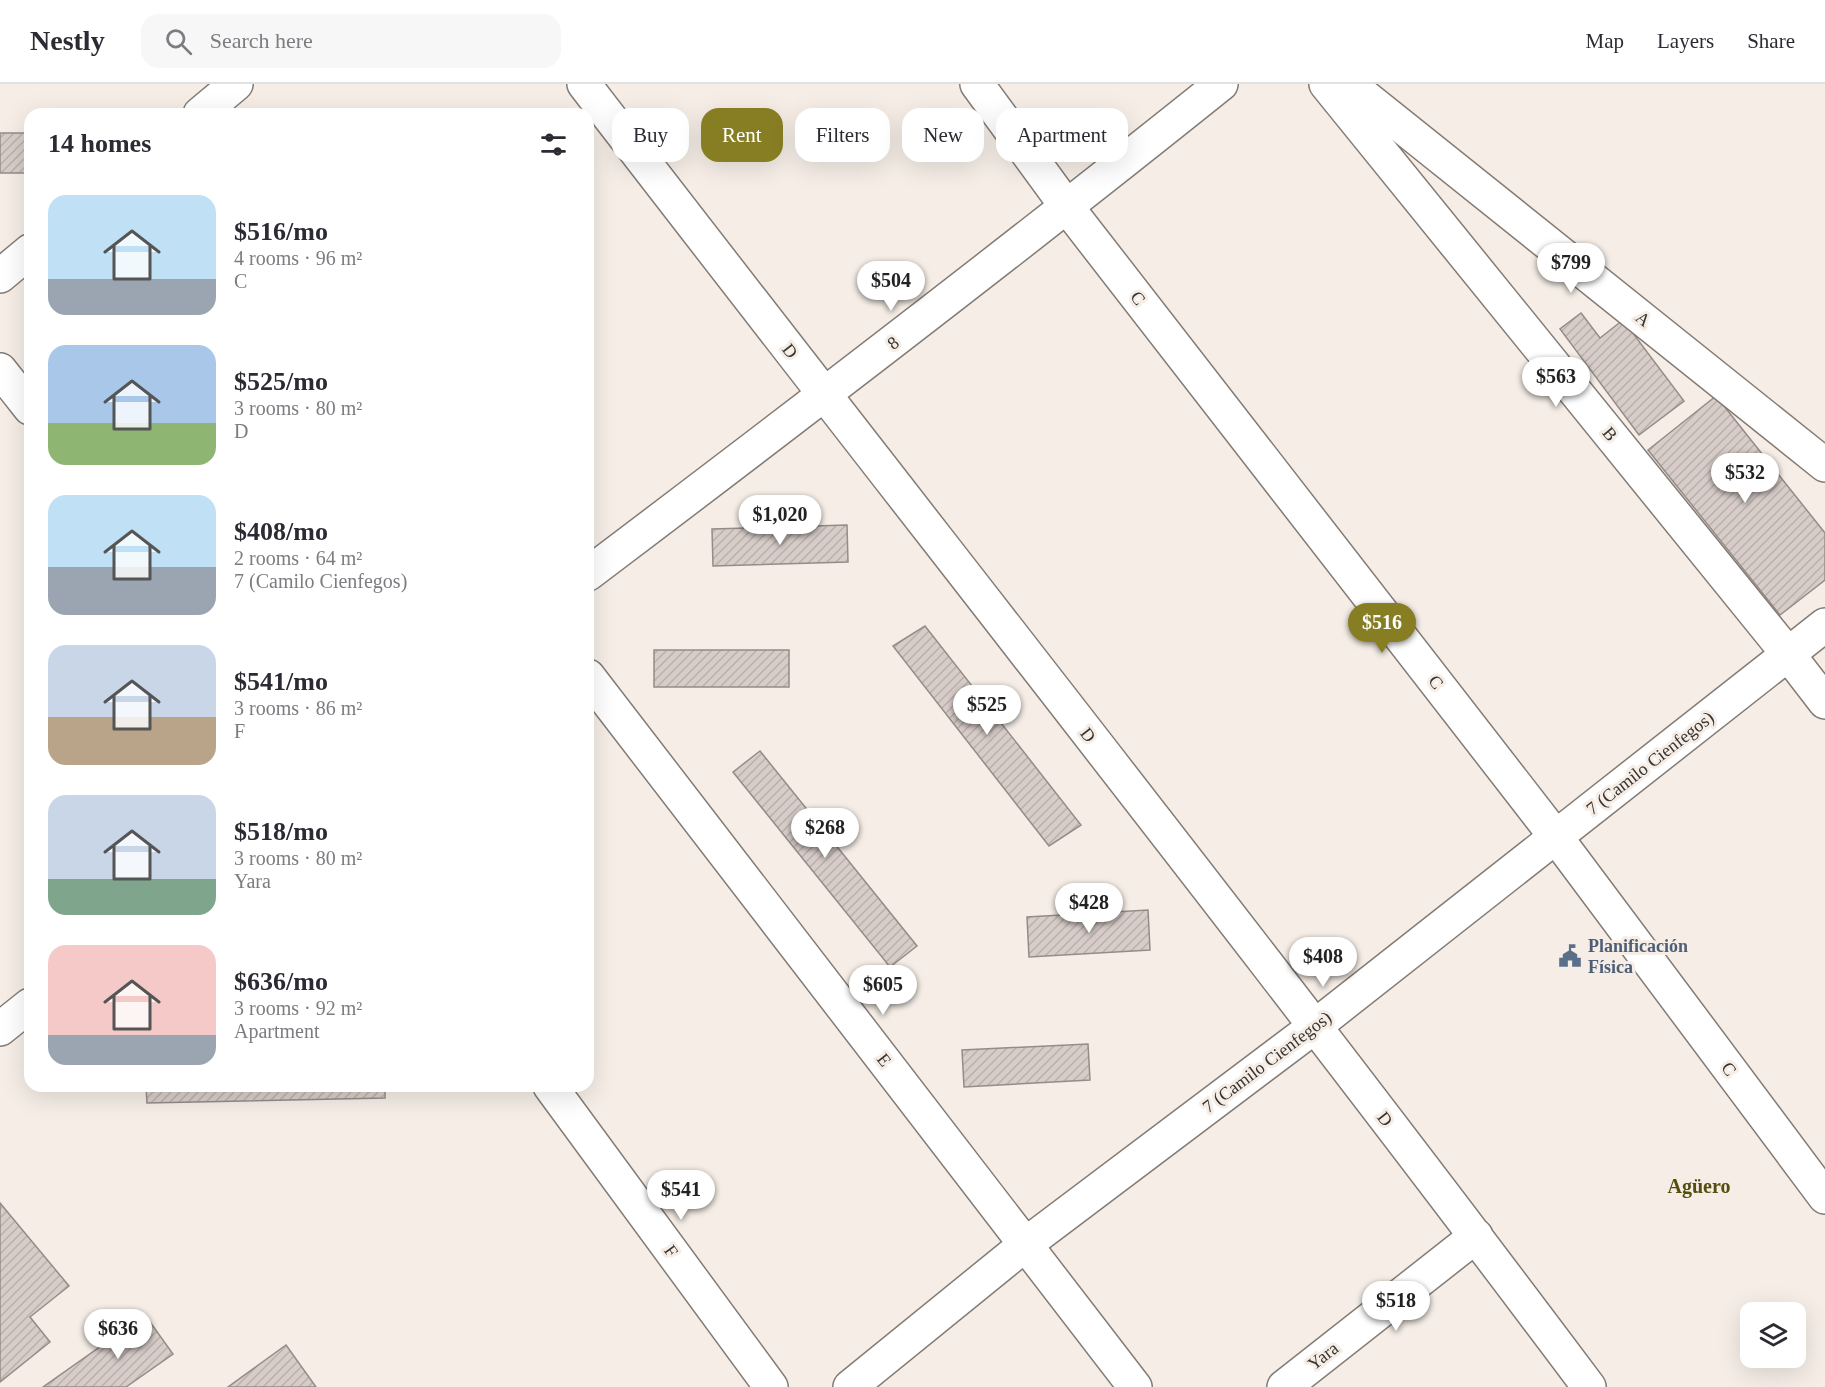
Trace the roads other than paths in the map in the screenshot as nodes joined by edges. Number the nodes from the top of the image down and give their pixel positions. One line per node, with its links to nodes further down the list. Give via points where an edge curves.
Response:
1 (236, 84): 7 (street)
2 (584, 84): 12 (street, D)
3 (977, 84): 8 (street, C)
4 (1221, 84): 8 (street, 8)
5 (1326, 84): 17 (street, B)
6 (1349, 84): 14 (street, A)
7 (207, 108)
8 (1067, 207): 12 (street, 8); 20 (street, C)
9 (24, 256): 10 (street)
10 (0, 276)
11 (0, 370): 13 (street)
12 (824, 396): 15 (street, 8); 22 (street, D)
13 (24, 400)
14 (1825, 465)
15 (594, 569)
16 (1825, 625): 17 (street, 7 (Camilo Cienfegos))
17 (1788, 654): 19 (street, B); 20 (street, 7 (Camilo Cienfegos))
18 (594, 684): 27 (street, E)
19 (1825, 702)
20 (1556, 837): 22 (street, 7 (Camilo Cienfegos)); 25 (street, C)
21 (24, 1010): 23 (street)
22 (1314, 1027): 26 (street, D); 27 (street, 7 (Camilo Cienfegos))
23 (0, 1029)
24 (553, 1092): 28 (street, F)
25 (1825, 1197)
26 (1476, 1236): 31 (street, Yara); 32 (street, D)
27 (1026, 1244): 29 (street, 7 (Camilo Cienfegos)); 30 (street, E)
28 (771, 1387)
29 (850, 1387)
30 (1136, 1387)
31 (1284, 1387)
32 (1588, 1387)

